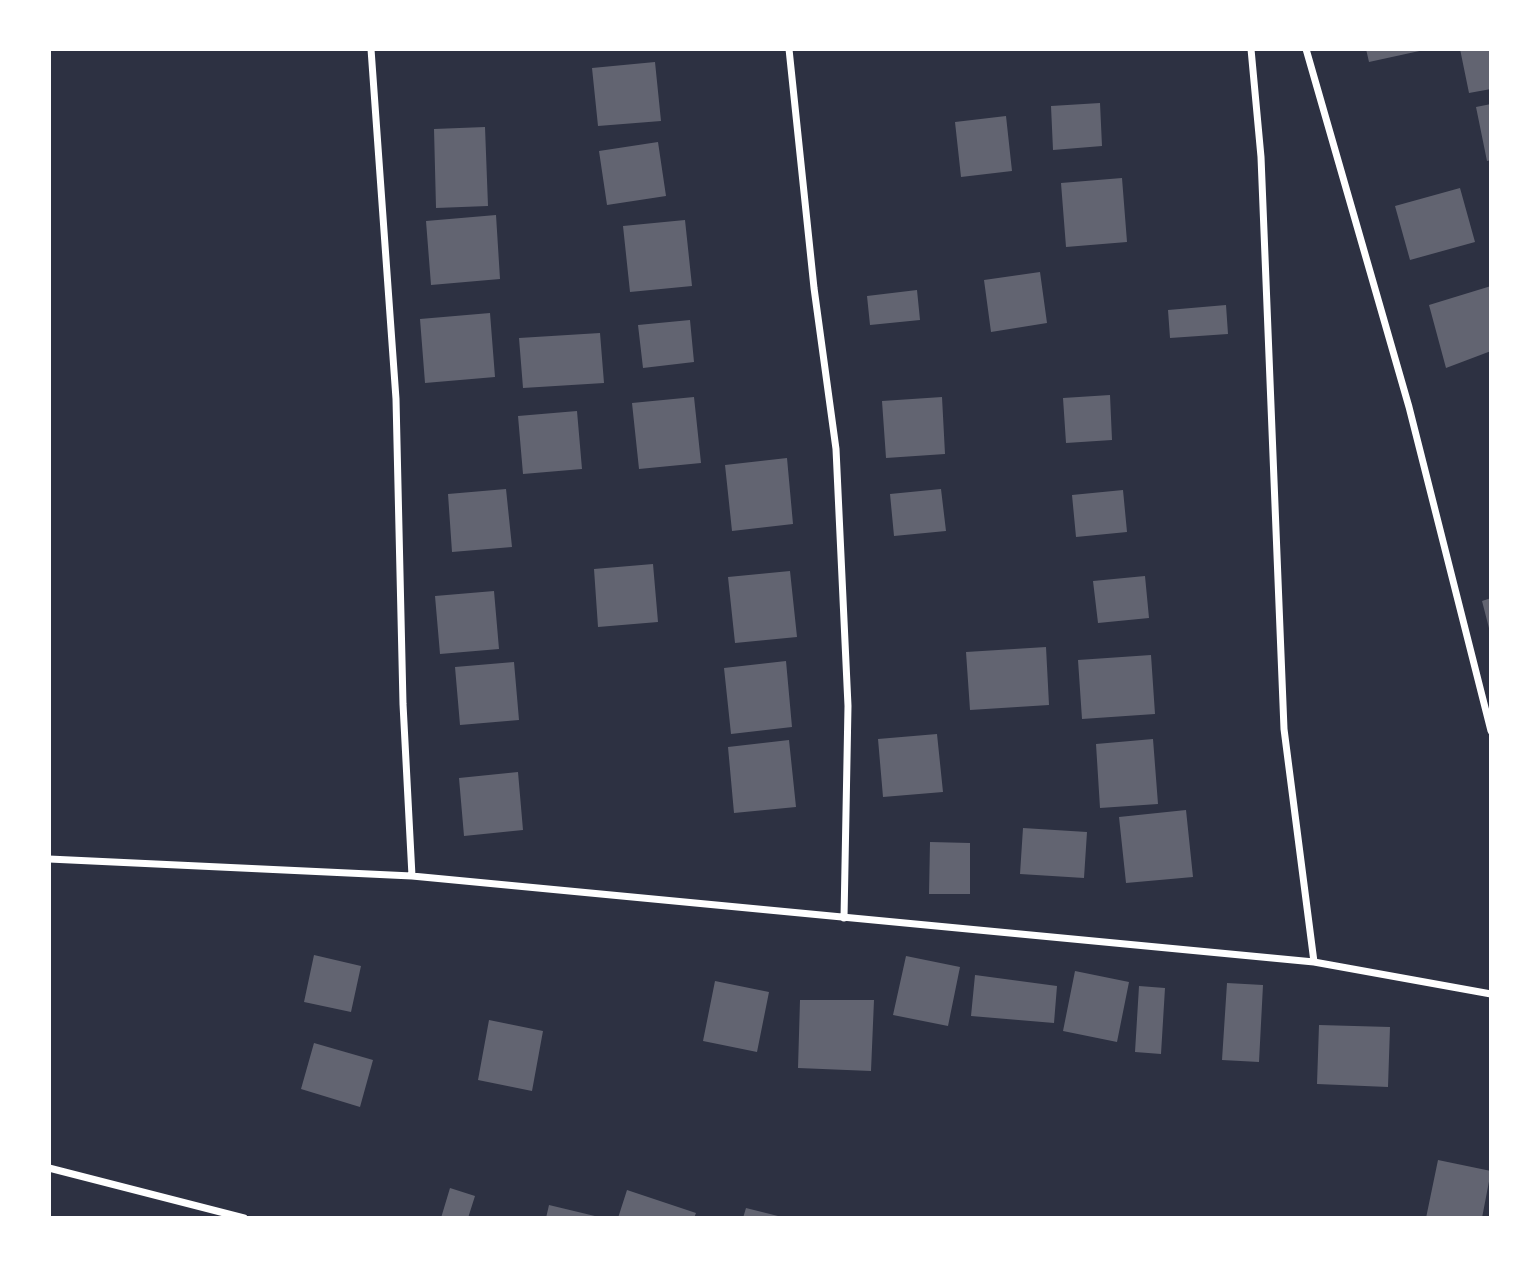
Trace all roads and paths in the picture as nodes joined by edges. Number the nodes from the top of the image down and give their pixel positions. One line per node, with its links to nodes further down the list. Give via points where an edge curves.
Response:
1 (370, 49): 7 (street, via 396,398)
2 (789, 49): 8 (street, via 836,449 848,706)
3 (1251, 49): 9 (street, via 1261,157 1284,729)
4 (1306, 49): 5 (street, via 1409,407)
5 (1491, 732)
6 (49, 859): 7 (street)
7 (412, 876): 8 (street)
8 (844, 918): 9 (street)
9 (1314, 962): 10 (street)
10 (1491, 994)
11 (49, 1168): 12 (street)
12 (244, 1218)

